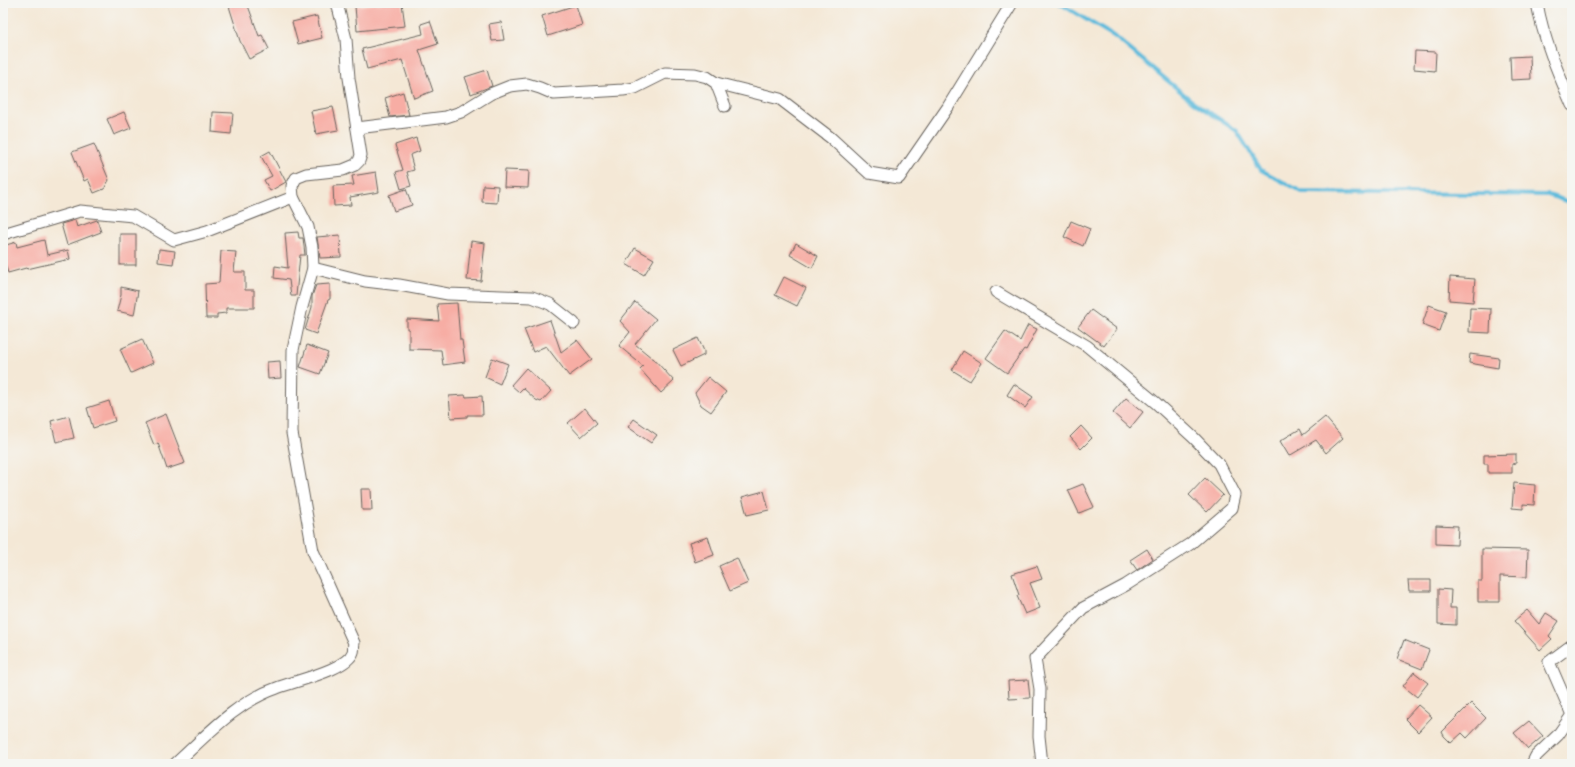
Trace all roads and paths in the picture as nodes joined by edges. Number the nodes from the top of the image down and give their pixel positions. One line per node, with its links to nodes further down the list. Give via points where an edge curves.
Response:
1 (337, 3): 7 (street, via 346,39)
2 (1537, 3): 5 (street, via 1540,20)
3 (1011, 4): 4 (street, via 948,107 899,178 869,173 780,99)
4 (716, 83): 6 (street); 7 (street, via 695,74 665,73 635,88 623,90 554,94 527,84 510,86 490,94 462,112 446,117)
5 (1572, 105)
6 (725, 106)
7 (357, 128): 8 (street, via 361,155 355,165 343,170 306,174 296,178 292,186)
8 (293, 197): 9 (street, via 207,231 174,240 134,216 80,211); 10 (street, via 308,227 312,247)
9 (3, 234)
10 (312, 268): 12 (street, via 365,281 448,294 532,298 550,304); 15 (street, via 293,350 292,434 313,552 354,643 353,653 345,662 322,673 275,688 242,705)
11 (996, 292): 16 (street, via 1088,346 1150,398 1219,464 1235,496 1232,508 1190,544 1126,585 1083,608 1035,659 1040,690 1039,736)
12 (574, 323)
13 (1572, 645): 14 (street, via 1549,662)
14 (1572, 715): 17 (street)
15 (175, 764)
16 (1042, 764)
17 (1532, 764)

